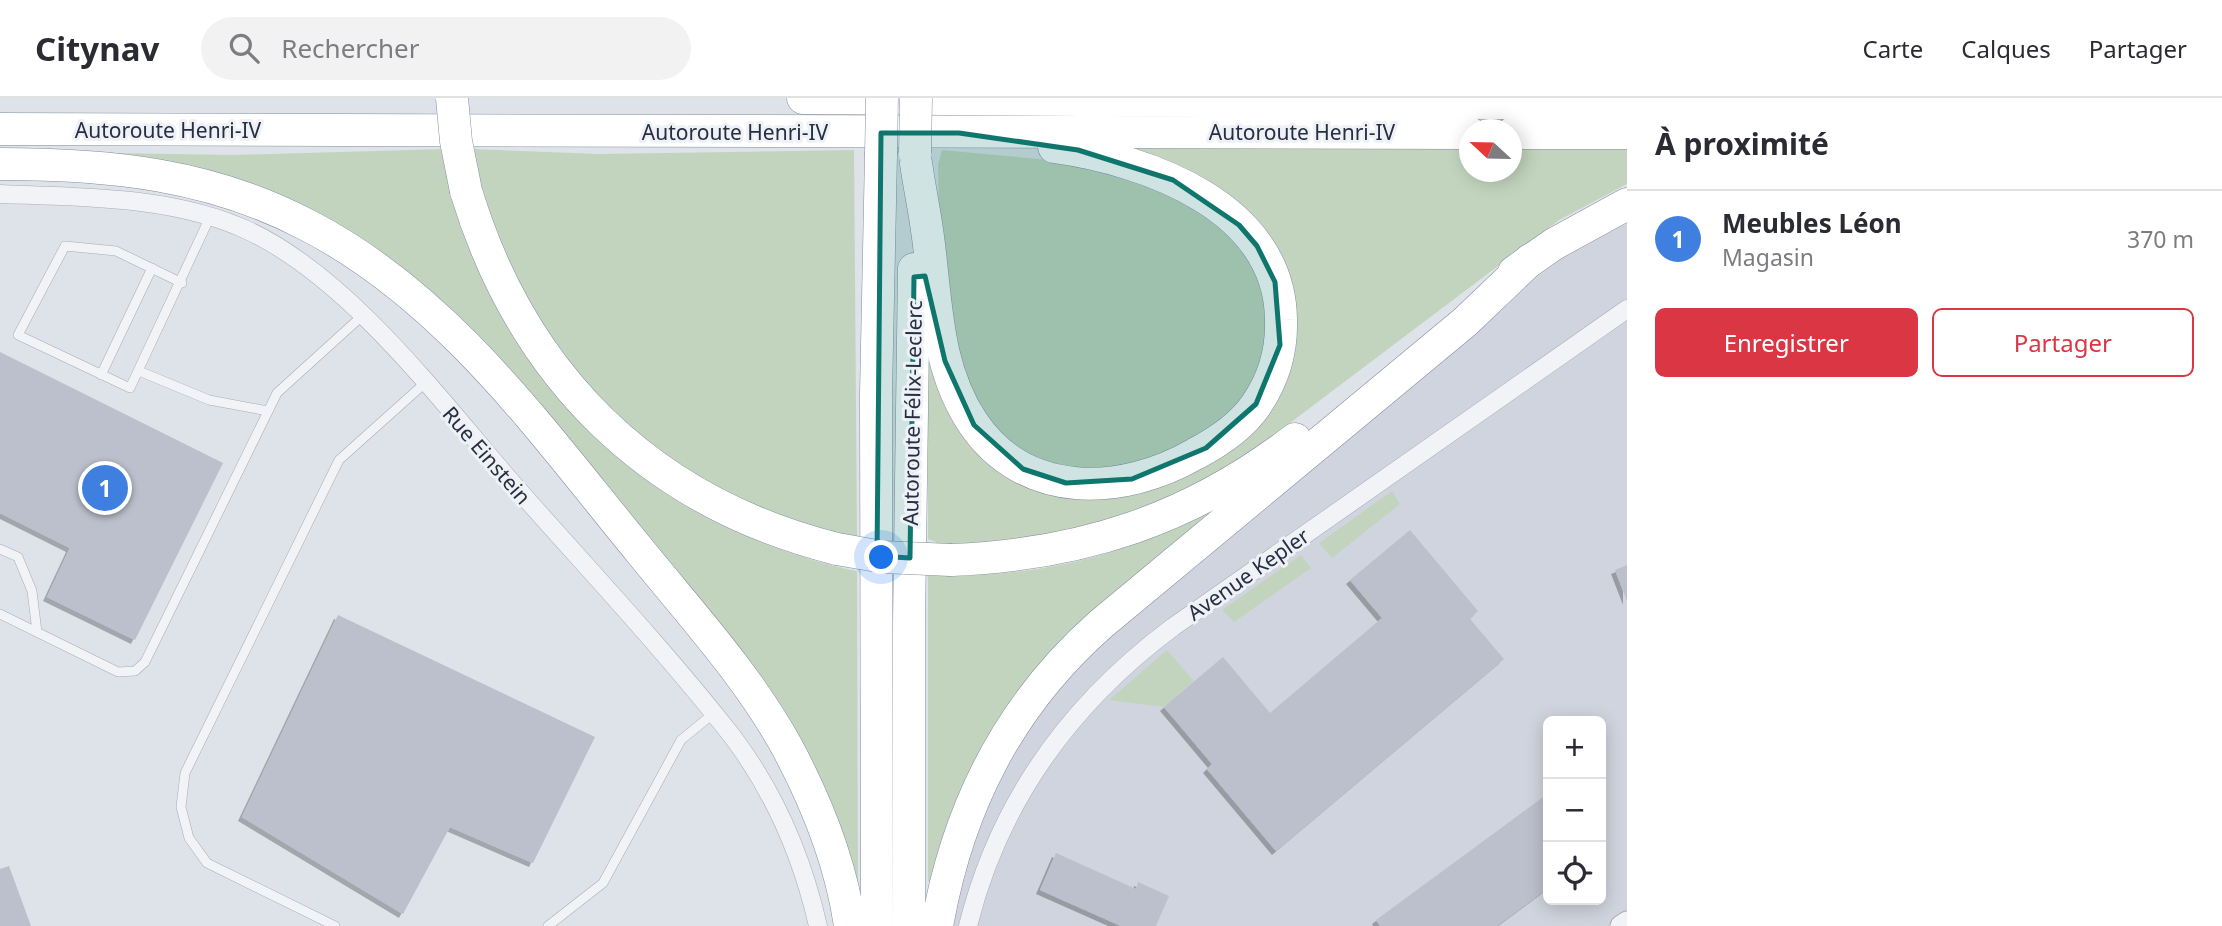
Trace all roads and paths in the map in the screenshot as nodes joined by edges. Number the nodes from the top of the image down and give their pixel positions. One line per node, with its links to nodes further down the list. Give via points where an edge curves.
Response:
1 (452, 98): 21 (highway, bridge, via 466,191 493,267 518,316 557,373 600,421 658,470 704,499 768,529 837,549 883,556 1007,556 1086,543 1199,501 1275,454)
2 (803, 98): 6 (highway, Autoroute Henri-IV)
3 (867, 98): 15 (highway)
4 (882, 98): 15 (highway, bridge)
5 (916, 98): 16 (highway, bridge)
6 (965, 99): 7 (highway, Autoroute Henri-IV)
7 (1627, 104)
8 (0, 129): 9 (highway, Autoroute Henri-IV)
9 (388, 130): 11 (highway, Autoroute Henri-IV); 14 (highway, via 117,145)
10 (1459, 132): 11 (highway, Autoroute Henri-IV)
11 (959, 133): 16 (highway, via 1078,150 1137,166 1205,197 1249,235 1275,282 1282,329 1272,376 1236,426 1170,467 1099,485 1050,480 1000,454 966,412 945,362)
12 (1522, 133): 13 (highway)
13 (1627, 134)
14 (0, 145)
15 (874, 155): 39 (highway, Autoroute Félix-Leclerc)
16 (915, 158): 40 (highway, Autoroute Félix-Leclerc)
17 (0, 164): 38 (highway, via 132,170 225,190 330,238 382,272 433,314 516,400 763,708 824,827)
18 (0, 194): 20 (street, Rue Einstein, via 118,201)
19 (1627, 204): 21 (highway)
20 (210, 217): 23 (lane); 25 (street, Rue Einstein, via 247,230 300,260)
21 (1530, 260): 41 (highway, via 1465,321 1101,624 1049,674 1006,732 974,795 954,850)
22 (152, 268): 23 (lane); 27 (lane); 27 (lane, via 116,251 65,246 18,335)
23 (182, 283): 26 (lane)
24 (1627, 309): 42 (street, Avenue Kepler, via 1173,627 1116,673 1067,724 1028,779 996,841)
25 (362, 316): 28 (street, Rue Einstein); 29 (lane, via 277,393)
26 (139, 371): 27 (lane, via 131,388); 29 (lane, via 209,400)
27 (101, 375)
28 (425, 383): 33 (street, Rue Einstein); 35 (lane, via 339,460 185,773 181,807 189,838 207,863)
29 (268, 411): 32 (lane, via 145,662 135,671 118,672)
30 (0, 549): 32 (lane, via 18,557 32,591)
31 (0, 614): 32 (lane)
32 (37, 632)
33 (714, 713): 36 (lane, via 681,740 603,883); 37 (street, Rue Einstein, via 775,802 798,855)
34 (1627, 922): 43 (street)
35 (335, 926)
36 (548, 926)
37 (818, 926)
38 (850, 926)
39 (877, 926)
40 (909, 926)
41 (936, 926)
42 (968, 926)
43 (1621, 926)

